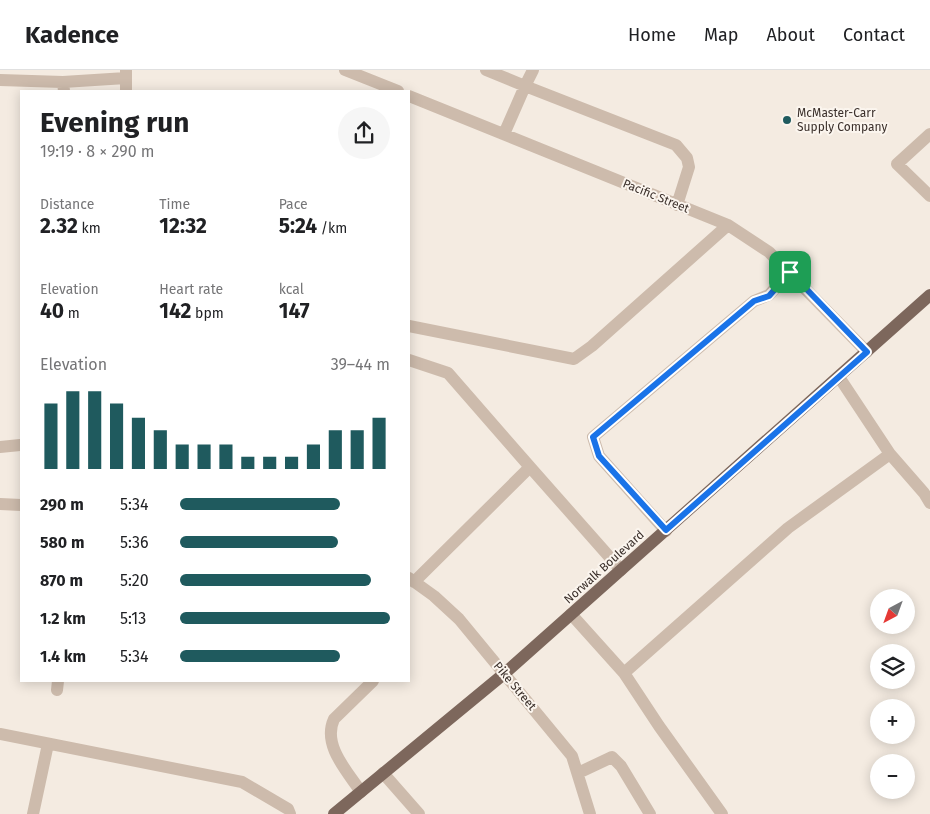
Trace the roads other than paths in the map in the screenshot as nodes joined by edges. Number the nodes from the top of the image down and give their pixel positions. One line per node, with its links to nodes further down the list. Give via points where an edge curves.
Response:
1 (345, 70): 9 (street)
2 (486, 70): 7 (street)
3 (533, 70): 7 (street)
4 (126, 74): 6 (street); 8 (street)
5 (0, 80): 6 (street)
6 (63, 86)
7 (525, 86): 11 (street); 14 (street, via 676,145 687,158 689,167)
8 (126, 90)
9 (395, 90)
10 (410, 96): 11 (street, Pacific Street)
11 (504, 134): 14 (street, Pacific Street)
12 (930, 134): 13 (street, via 897,164)
13 (930, 196)
14 (678, 205): 15 (street, Pacific Street)
15 (728, 225): 16 (street, Pacific Street, via 769,252); 18 (street, via 574,359)
16 (790, 272): 19 (street, Pacific Street); 29 (street, via 769,296 754,301 593,437 599,456)
17 (930, 294): 19 (main road, Norwalk Boulevard)
18 (410, 326)
19 (867, 352): 21 (main road, Norwalk Boulevard)
20 (410, 360): 25 (street, via 448,373)
21 (838, 377): 24 (street); 29 (main road, Norwalk Boulevard)
22 (20, 444): 23 (street)
23 (0, 446)
24 (890, 454): 26 (street); 34 (street, via 788,528)
25 (530, 467): 30 (street); 31 (street)
26 (930, 502)
27 (0, 504): 28 (street)
28 (20, 504)
29 (666, 530): 30 (main road, Norwalk Boulevard)
30 (621, 570): 32 (main road, Norwalk Boulevard)
31 (411, 580): 33 (street, Pike Street, via 459,620)
32 (572, 614): 33 (main road, Norwalk Boulevard); 34 (street)
33 (505, 673): 38 (main road, Norwalk Boulevard); 39 (street, Pike Street, via 572,756)
34 (624, 673): 47 (street)
35 (372, 682): 40 (street, via 334,718 330,726 331,745)
36 (0, 734): 37 (street)
37 (48, 744): 41 (street); 42 (street, via 242,782 288,809)
38 (383, 773): 40 (main road, Norwalk Boulevard); 44 (street)
39 (578, 773): 45 (street, Pike Street); 46 (street, via 612,757)
40 (361, 792): 43 (main road, Norwalk Boulevard)
41 (33, 814)
42 (290, 814)
43 (334, 814)
44 (419, 814)
45 (590, 814)
46 (650, 814)
47 (722, 814)

